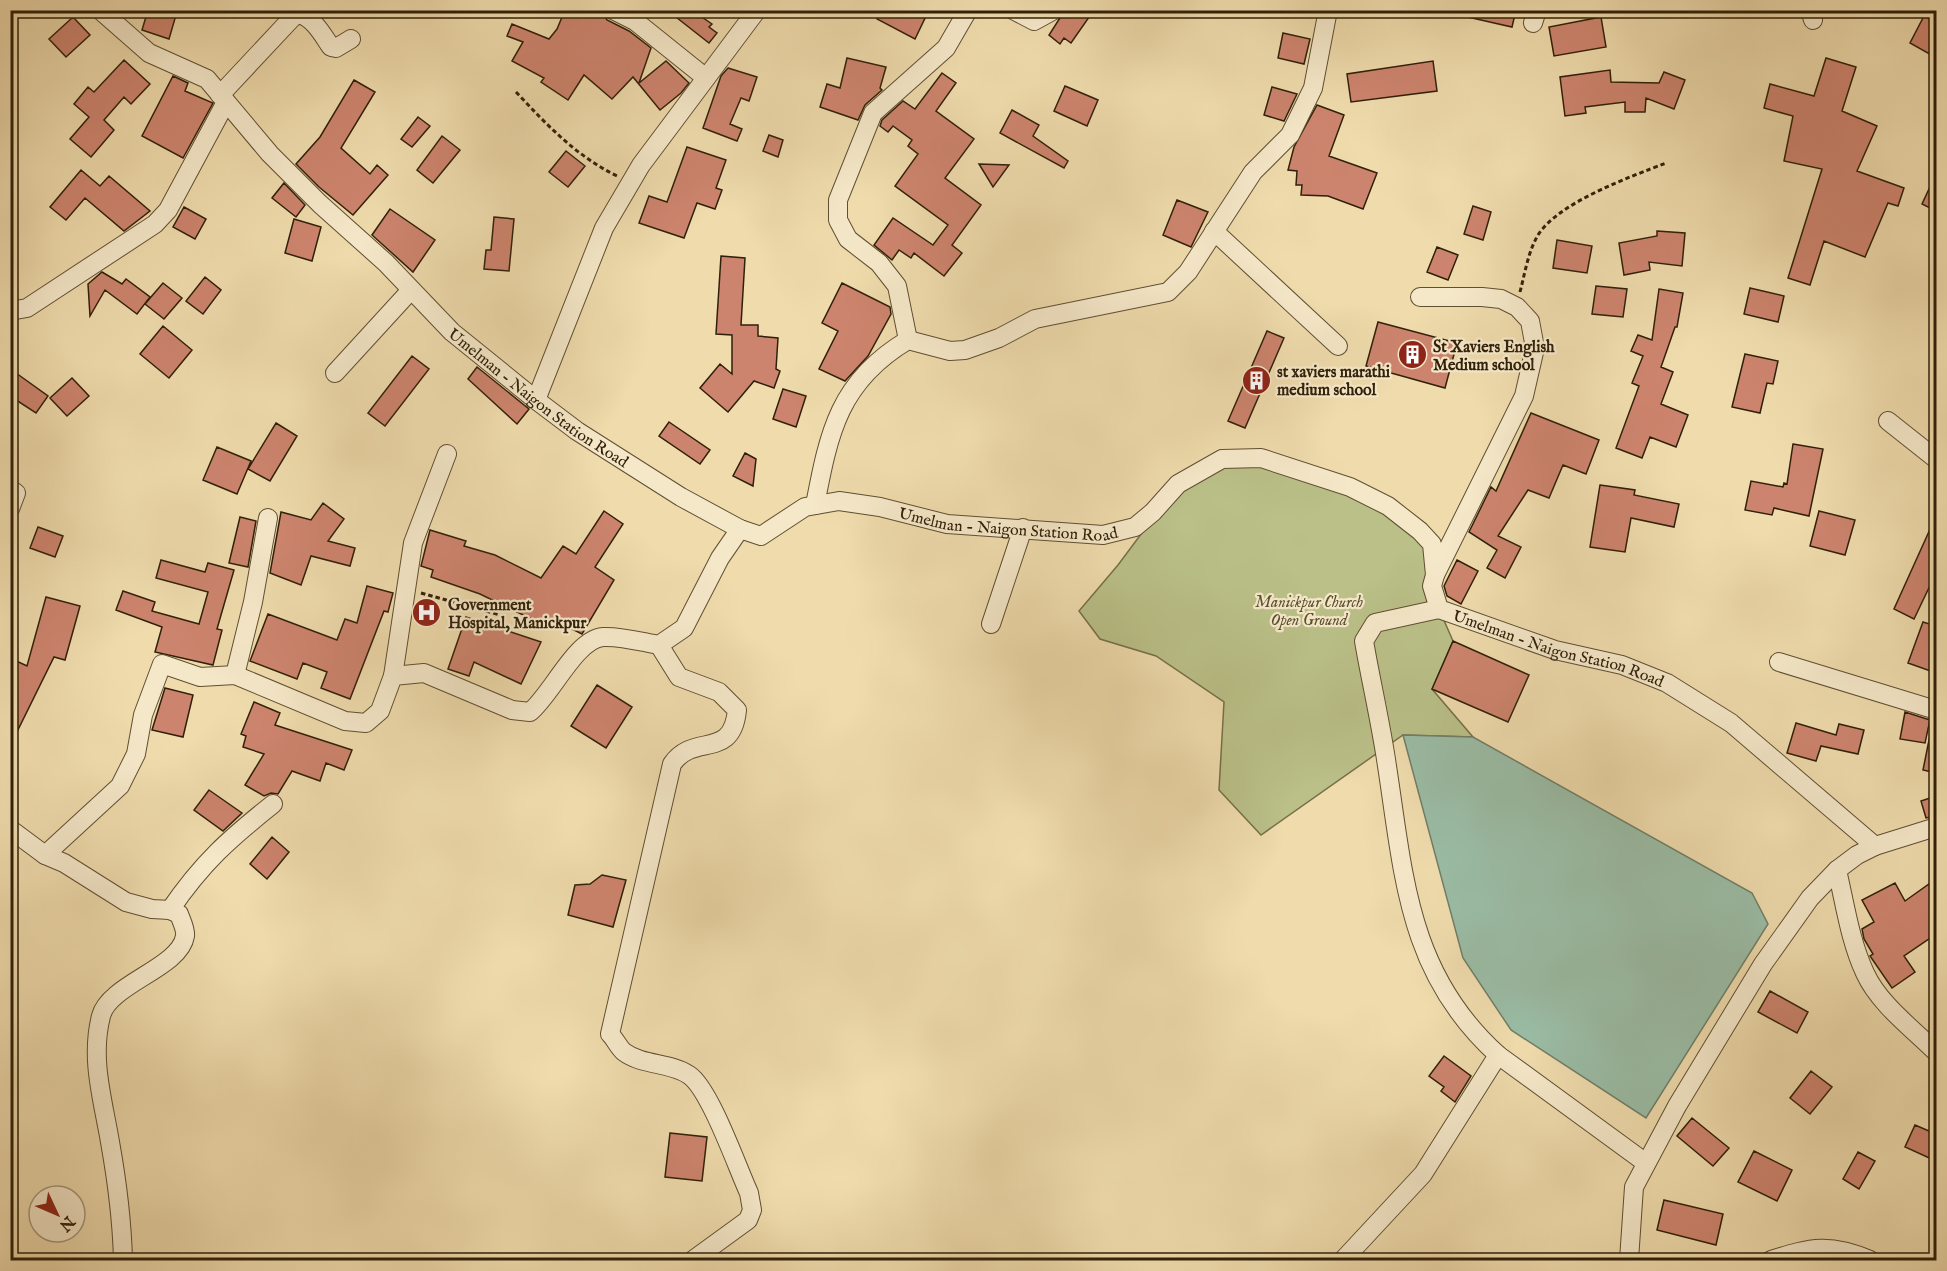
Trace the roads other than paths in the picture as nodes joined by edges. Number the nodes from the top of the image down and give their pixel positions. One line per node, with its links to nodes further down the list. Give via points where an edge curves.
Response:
1 (613, 10): 9 (street, via 635,21)
2 (757, 10): 9 (street)
3 (968, 10): 15 (street, via 946,48 873,113 838,200 838,220 848,239 879,264 897,286)
4 (1012, 10): 5 (street, via 1034,21)
5 (1054, 10)
6 (1328, 10): 11 (street, via 1313,88 1290,135 1253,172)
7 (107, 13): 10 (street, Umelman - Naigon Station Road, via 150,53 207,79)
8 (351, 39): 10 (street, via 331,47 306,17 293,17)
9 (706, 78): 18 (street, via 604,228)
10 (223, 98): 12 (street, Umelman - Naigon Station Road, via 278,163); 14 (street, via 179,195 155,224 27,308)
11 (1214, 231): 15 (street, via 1188,272 1168,292 1035,319 965,350 950,351); 16 (street)
12 (411, 290): 17 (street); 18 (street, Umelman - Naigon Station Road, via 452,332)
13 (1420, 297): 28 (street, via 1501,299 1530,321 1535,348 1524,396)
14 (10, 310)
15 (908, 340): 23 (street, via 887,352 849,390 827,442)
16 (1338, 346)
17 (335, 373)
18 (536, 400): 27 (street, Umelman - Naigon Station Road, via 681,497)
19 (1888, 421): 21 (street)
20 (447, 454): 34 (street, via 413,543)
21 (1936, 459)
22 (10, 489): 24 (street, via 16,493)
23 (815, 505): 26 (street, Umelman - Naigon Station Road, via 839,501 947,524); 27 (street, Umelman - Naigon Station Road, via 805,507 761,536)
24 (10, 508)
25 (268, 518): 33 (street)
26 (1023, 528): 28 (street, Umelman - Naigon Station Road, via 1102,535 1135,527 1178,484 1222,459 1261,458 1350,487 1388,506 1432,544); 30 (street)
27 (740, 529): 31 (street, via 720,558 684,628)
28 (1435, 575): 29 (street, Umelman - Naigon Station Road, via 1432,586)
29 (1439, 609): 39 (street, Umelman - Naigon Station Road, via 1554,650 1622,665 1666,683 1731,723); 44 (street, via 1375,623 1364,640 1402,876 1415,928 1432,970 1479,1038)
30 (991, 624)
31 (659, 645): 34 (street, via 595,638 583,645 542,702 530,712 512,710 424,673); 47 (street, via 679,677 719,692 737,710 735,728 728,736 711,745 684,751 672,764 610,1034 622,1051 691,1076 704,1093 749,1193 752,1210 748,1220)
32 (1779, 662): 35 (street)
33 (235, 675): 34 (street, via 345,721 366,723 380,711); 40 (street, via 200,677 162,664 143,716 136,754 120,786)
34 (393, 676)
35 (1936, 710)
36 (273, 804): 42 (street, via 216,850)
37 (1936, 827): 39 (street)
38 (10, 829): 40 (street)
39 (1875, 846): 41 (street)
40 (45, 855): 42 (street, via 126,902)
41 (1837, 870): 43 (street, via 1865,974 1878,994); 45 (street, via 1810,898 1763,964)
42 (170, 910): 46 (street, via 179,914 186,934 181,946 157,968 125,988 102,1011 95,1044)
43 (1936, 1052)
44 (1498, 1055): 45 (street); 48 (street, via 1423,1174)
45 (1646, 1163): 49 (street, via 1634,1187)
46 (123, 1260)
47 (693, 1260)
48 (1343, 1260)
49 (1629, 1260)
50 (1771, 1260): 51 (street, via 1809,1248 1829,1247)
51 (1870, 1260)

